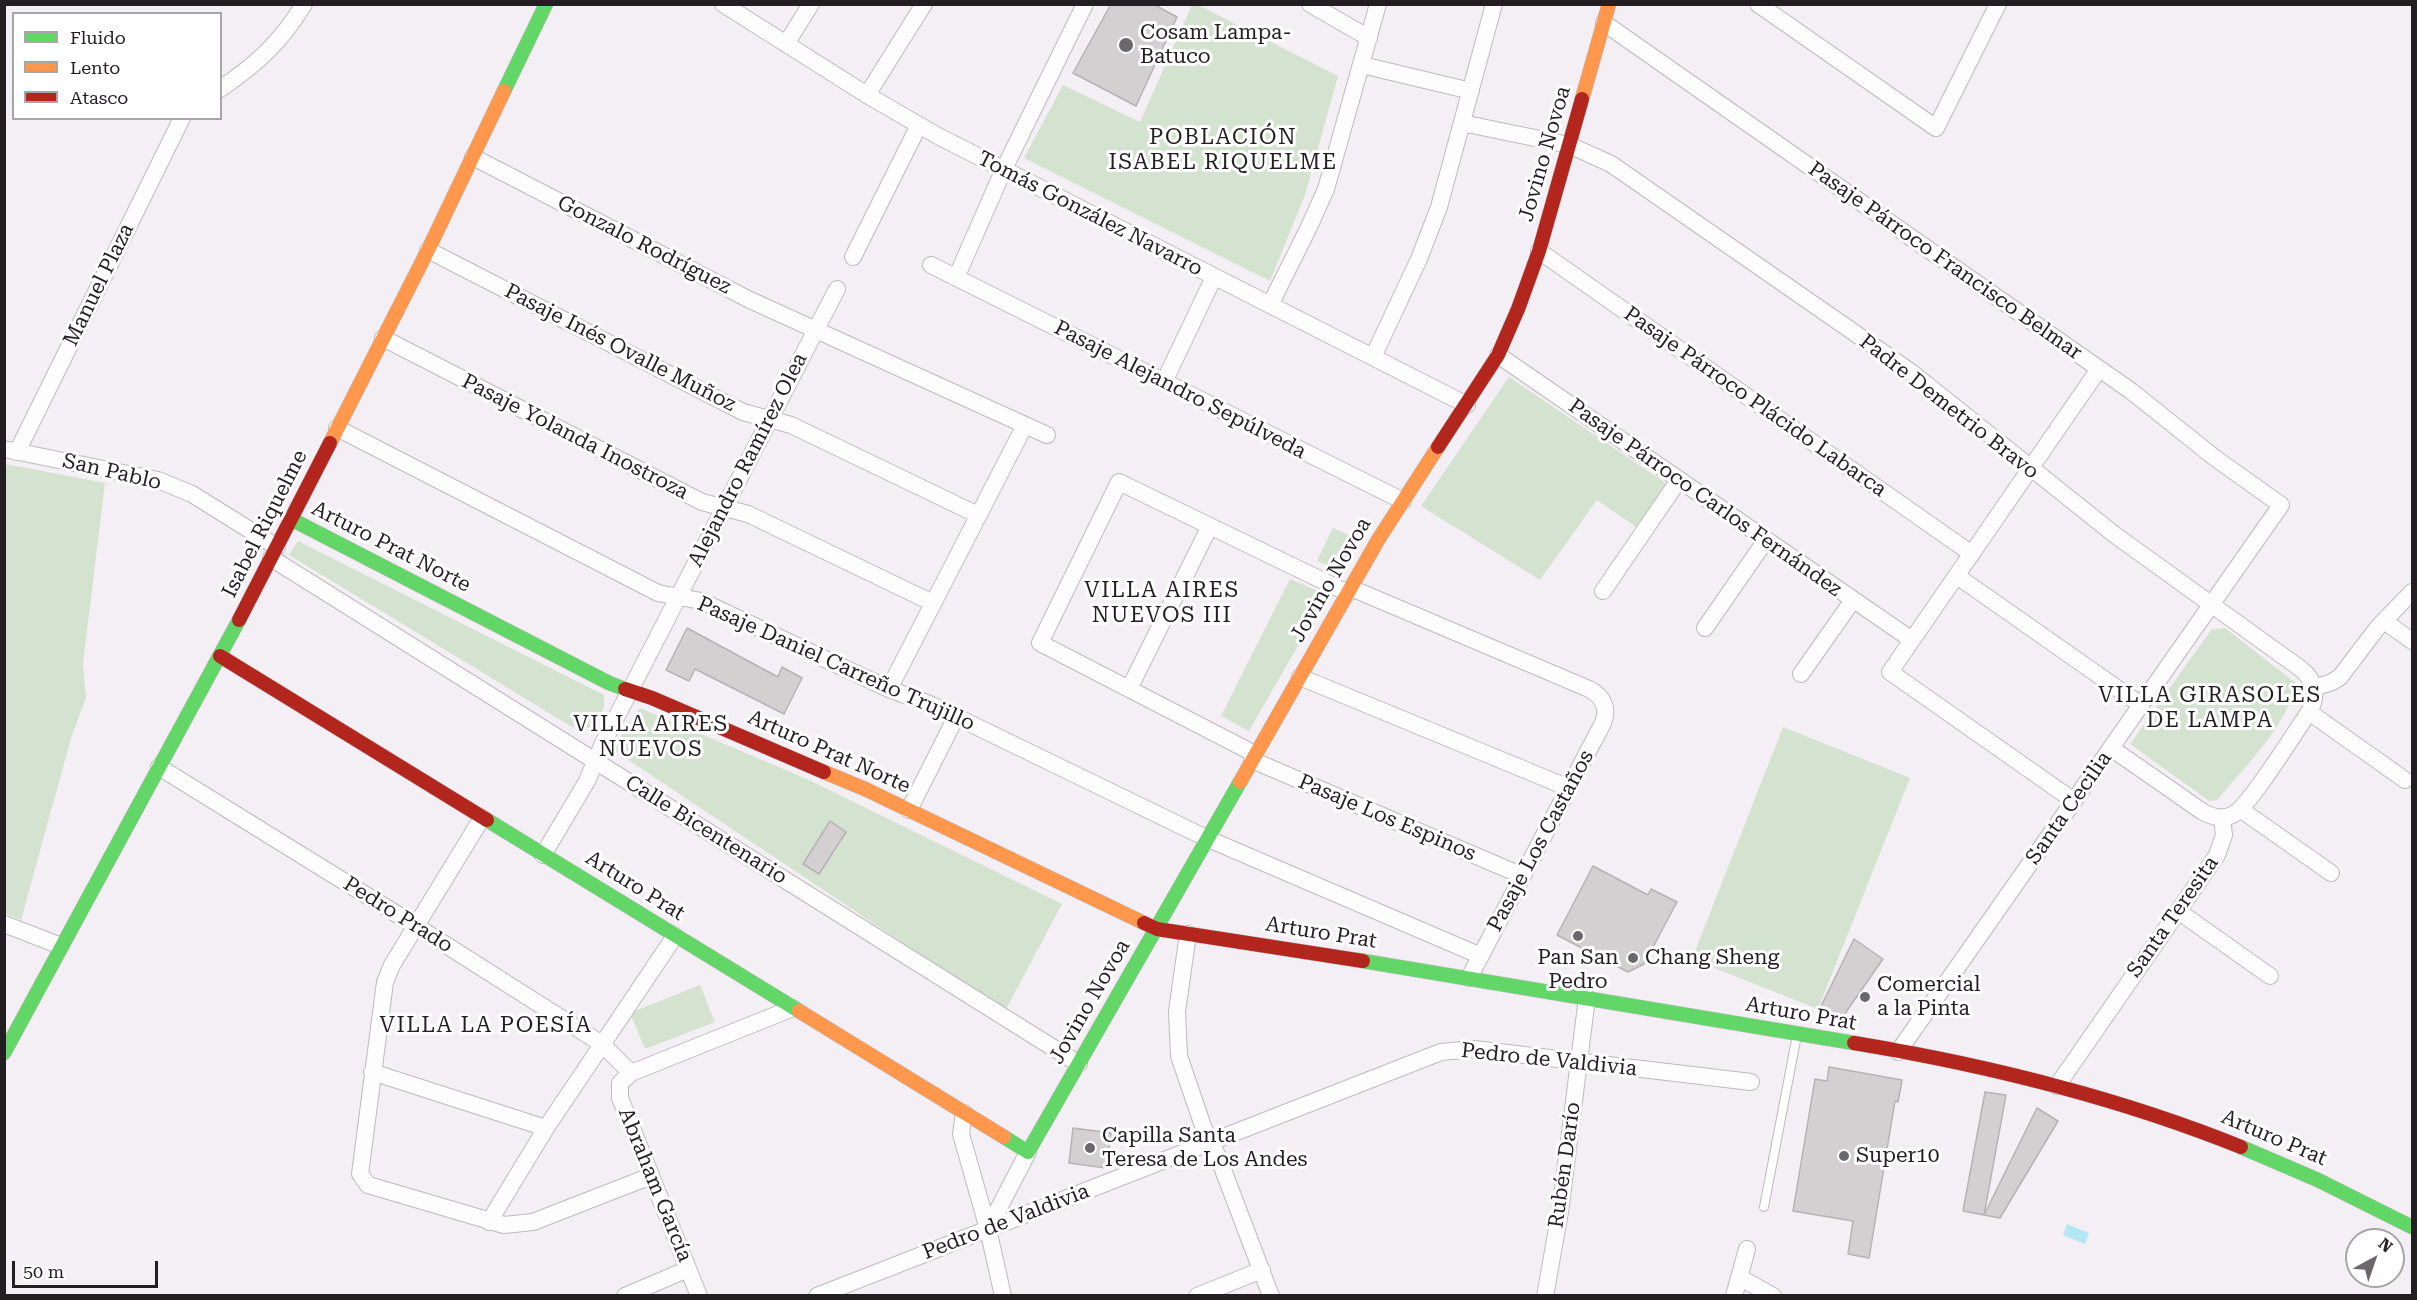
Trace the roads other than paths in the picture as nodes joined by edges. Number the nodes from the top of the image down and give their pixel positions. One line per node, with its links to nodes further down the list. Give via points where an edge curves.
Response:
1 (304, 4): 17 (street, via 276,45)
2 (546, 4): 24 (street, Isabel Riquelme)
3 (723, 4): 15 (street, Tomás González Navarro)
4 (811, 4): 15 (street)
5 (924, 4): 19 (street)
6 (1085, 4): 25 (street)
7 (1310, 4): 14 (street)
8 (1378, 4): 14 (street)
9 (1494, 4): 18 (street)
10 (1610, 4): 13 (street, Jovino Novoa)
11 (1758, 4): 12 (street, via 1936,128)
12 (1998, 4)
13 (1604, 23): 23 (street, Jovino Novoa); 38 (street, Pasaje Párroco Francisco Belmar)
14 (1369, 38): 16 (street)
15 (786, 44): 19 (street, Tomás González Navarro)
16 (1362, 64): 18 (street); 33 (street, via 1326,189)
17 (222, 88)
18 (1471, 91): 21 (street)
19 (867, 95): 22 (street, Tomás González Navarro)
20 (181, 120): 45 (street, Manuel Plaza)
21 (1462, 123): 23 (street, Padre Demetrio Bravo); 37 (street, via 1430,231)
22 (919, 125): 25 (street, Tomás González Navarro); 28 (street)
23 (1569, 145): 27 (street, Jovino Novoa); 46 (street, Padre Demetrio Bravo, via 1628,175 1911,372)
24 (473, 157): 26 (street, Isabel Riquelme); 34 (street, Gonzalo Rodríguez, via 750,300)
25 (1003, 171): 30 (street, Tomás González Navarro); 31 (street)
26 (428, 250): 35 (street, Isabel Riquelme); 41 (street, Pasaje Inés Ovalle Muñoz, via 743,412)
27 (1539, 251): 36 (street, Jovino Novoa); 56 (street, Pasaje Párroco Plácido Labarca)
28 (853, 257)
29 (931, 266): 31 (street, Pasaje Alejandro Sepúlveda)
30 (1214, 277): 33 (street, Tomás González Navarro); 39 (street)
31 (956, 278): 39 (street, Pasaje Alejandro Sepúlveda)
32 (837, 289): 34 (street, Alejandro Ramírez Olea)
33 (1270, 305): 37 (street, Tomás González Navarro)
34 (816, 329): 41 (street, Alejandro Ramírez Olea); 42 (street, Gonzalo Rodríguez)
35 (383, 338): 43 (street, Isabel Riquelme); 50 (street, Pasaje Yolanda Inostroza, via 702,502)
36 (1498, 355): 40 (street, Jovino Novoa); 47 (street, Pasaje Párroco Carlos Fernández)
37 (1373, 357): 40 (street, Tomás González Navarro)
38 (2099, 369): 46 (street); 49 (street, Pasaje Párroco Francisco Belmar)
39 (1164, 382): 48 (street, Pasaje Alejandro Sepúlveda)
40 (1467, 405): 48 (street, Jovino Novoa)
41 (770, 419): 50 (street, Alejandro Ramírez Olea); 51 (street, Pasaje Inés Ovalle Muñoz, via 791,425)
42 (1025, 425): 44 (street, Gonzalo Rodríguez); 51 (street)
43 (337, 428): 52 (street, Isabel Riquelme); 61 (street, Pasaje Daniel Carreño Trujillo, via 658,593)
44 (1047, 435)
45 (11, 450): 55 (street, San Pablo, via 172,485 192,494)
46 (2031, 469): 56 (street); 64 (street, Padre Demetrio Bravo)
47 (1679, 480): 54 (street, Pasaje Párroco Carlos Fernández); 59 (street)
48 (1403, 501): 58 (street, Jovino Novoa)
49 (2281, 505): 64 (street, Santa Cecilia)
50 (724, 508): 61 (street, Alejandro Ramírez Olea); 63 (street, Pasaje Yolanda Inostroza, via 748,514)
51 (978, 515): 63 (street)
52 (291, 519): 55 (street, Isabel Riquelme); 75 (street, Arturo Prat Norte, via 609,683)
53 (1210, 526): 58 (street); 74 (street); 74 (street, Pasaje Los Espinos, via 1119,482 1040,643)
54 (1766, 540): 62 (street, Pasaje Párroco Carlos Fernández); 66 (street)
55 (274, 552): 69 (street, Isabel Riquelme); 81 (street, Calle Bicentenario)
56 (1972, 554): 57 (street)
57 (1957, 576): 67 (street); 76 (street)
58 (1349, 590): 71 (street, Jovino Novoa); 84 (street, Pasaje Los Castaños, via 1600,696 1606,716)
59 (1603, 591)
60 (2412, 592): 65 (street)
61 (678, 597): 73 (street, Pasaje Daniel Carreño Trujillo, via 701,601); 75 (street, Alejandro Ramírez Olea)
62 (1853, 600): 67 (street, Pasaje Párroco Carlos Fernández); 70 (street)
63 (933, 603): 73 (street)
64 (2211, 605): 72 (street, Padre Demetrio Bravo, via 2301,669); 76 (street, Santa Cecilia)
65 (2384, 621): 68 (street); 72 (street, via 2340,677)
66 (1705, 628)
67 (1912, 640): 85 (street, via 1890,672)
68 (2412, 641)
69 (220, 656): 82 (street, Isabel Riquelme); 88 (street, Arturo Prat)
70 (1801, 674)
71 (1300, 677): 80 (street, Jovino Novoa); 84 (street)
72 (2314, 688): 77 (street)
73 (889, 689): 78 (street, Pasaje Daniel Carreño Trujillo)
74 (1129, 689): 80 (street, Pasaje Los Espinos)
75 (630, 690): 81 (street, Alejandro Ramírez Olea); 87 (street, Arturo Prat Norte)
76 (2141, 705): 79 (street, Santa Cecilia)
77 (2309, 712): 83 (street); 86 (street)
78 (956, 717): 87 (street); 90 (street, Pasaje Daniel Carreño Trujillo)
79 (2111, 747): 85 (street, Santa Cecilia); 89 (street, via 2203,812)
80 (1254, 757): 90 (street, Jovino Novoa); 93 (street, Pasaje Los Espinos)
81 (595, 761): 91 (street, Alejandro Ramírez Olea); 111 (street, Calle Bicentenario)
82 (159, 767): 96 (street, Pedro Prado); 100 (street, Isabel Riquelme)
83 (2405, 780)
84 (1569, 788): 93 (street, Pasaje Los Castaños)
85 (2074, 801): 108 (street, Santa Cecilia)
86 (2241, 809): 89 (street); 92 (street)
87 (909, 810): 97 (street, Arturo Prat Norte)
88 (483, 818): 91 (street, Arturo Prat); 96 (street)
89 (2222, 818): 94 (street, Santa Teresita, via 2224,835 2220,849)
90 (1206, 838): 97 (street, Jovino Novoa); 101 (street, Pasaje Daniel Carreño Trujillo)
91 (543, 855): 99 (street, Arturo Prat)
92 (2331, 873)
93 (1523, 876): 101 (street, Pasaje Los Castaños)
94 (2178, 911): 102 (street); 115 (street, Santa Teresita)
95 (4, 924): 100 (street)
96 (416, 926): 107 (street, Pedro Prado); 112 (street, via 385,982)
97 (1157, 929): 98 (street, Arturo Prat); 111 (street, Jovino Novoa)
98 (1188, 934): 103 (street, Arturo Prat); 118 (street, via 1177,1040 1183,1070)
99 (675, 936): 105 (street, Arturo Prat); 107 (street)
100 (61, 946): 109 (street, Isabel Riquelme)
101 (1481, 956): 103 (street, Pasaje Los Castaños)
102 (2270, 976)
103 (1469, 978): 104 (street, Arturo Prat)
104 (1587, 998): 106 (street, Arturo Prat); 110 (street, Rubén Darío)
105 (793, 1008): 113 (street); 116 (street, Arturo Prat)
106 (1797, 1035): 108 (street, Arturo Prat); 121 (lane)
107 (602, 1044): 113 (street, Pedro Prado); 117 (street)
108 (1898, 1052): 115 (street, Arturo Prat)
109 (4, 1053)
110 (1578, 1062): 114 (street, Pedro de Valdivia); 118 (street, Pedro de Valdivia, via 1474,1049 1441,1052); 135 (street, Rubén Darío, via 1560,1212)
111 (1079, 1064): 119 (street, Jovino Novoa)
112 (372, 1072): 117 (street); 122 (street, via 359,1167 363,1180)
113 (631, 1072): 120 (street, Abraham García, via 620,1083 620,1098)
114 (1751, 1082)
115 (2057, 1086): 123 (street, Arturo Prat, via 2152,1113 2248,1148)
116 (964, 1113): 119 (street, Arturo Prat); 124 (street, via 961,1134)
117 (546, 1128): 122 (street)
118 (1210, 1141): 124 (street, Pedro de Valdivia); 127 (street)
119 (1028, 1152): 124 (street)
120 (651, 1176): 122 (street, via 533,1222 513,1226); 126 (street, Abraham García)
121 (1764, 1207)
122 (489, 1222)
123 (2412, 1227)
124 (988, 1229): 131 (street, Pedro de Valdivia); 132 (street)
125 (1747, 1249): 128 (street)
126 (688, 1269): 129 (street); 130 (street, Abraham García)
127 (1262, 1270): 133 (street); 134 (street)
128 (1739, 1277): 136 (street); 137 (street)
129 (625, 1296)
130 (699, 1296)
131 (817, 1296)
132 (1003, 1296)
133 (1197, 1296)
134 (1271, 1296)
135 (1545, 1296)
136 (1734, 1296)
137 (1773, 1296)

